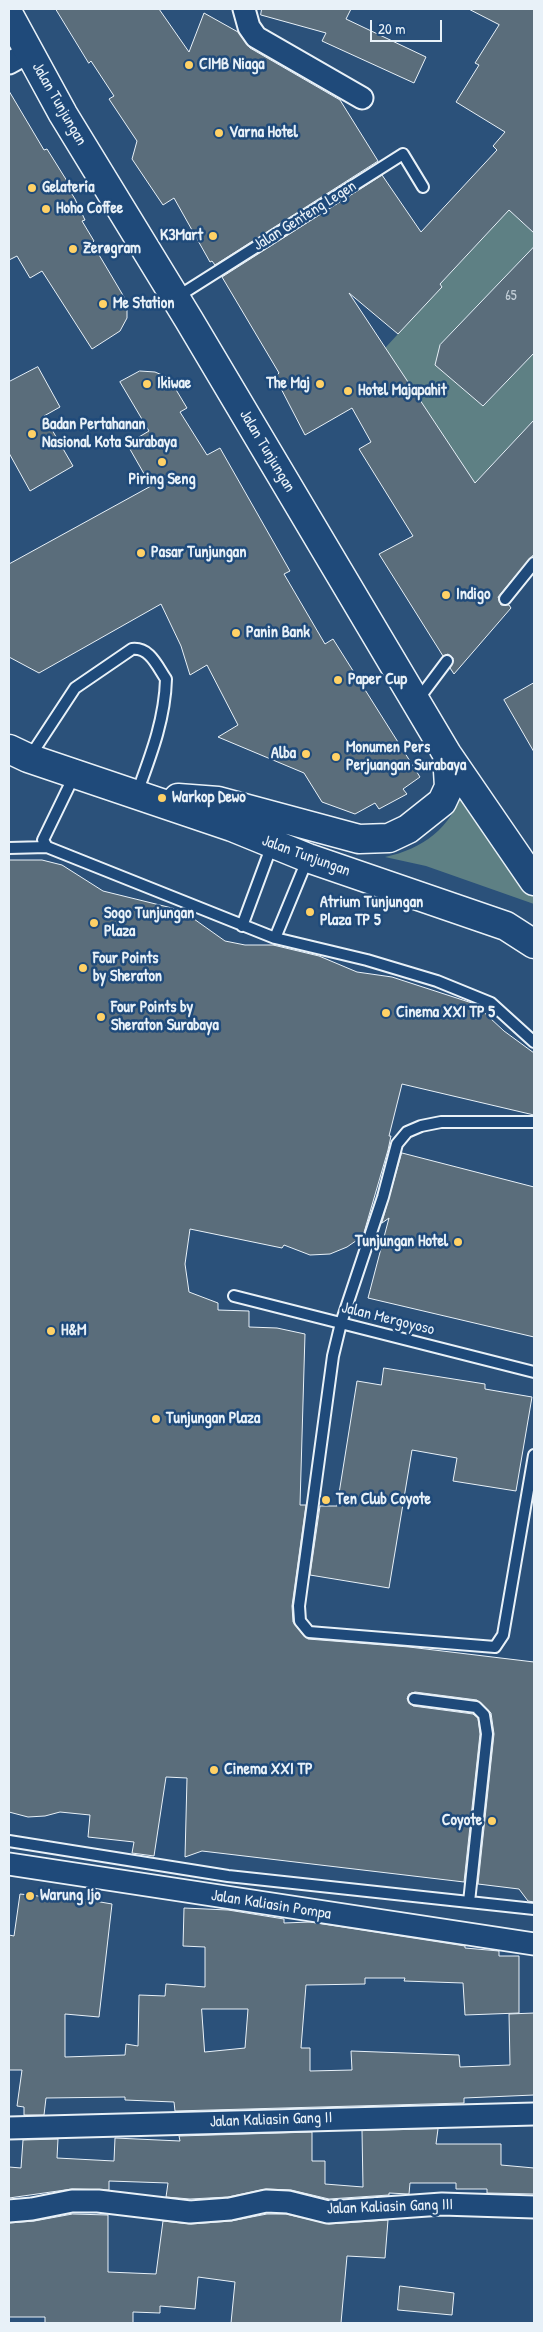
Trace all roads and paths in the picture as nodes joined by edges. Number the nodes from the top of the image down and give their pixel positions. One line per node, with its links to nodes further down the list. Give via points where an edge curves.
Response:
1 (244, 9): 4 (street, via 248,27 256,36)
2 (9, 15): 3 (main road, Jalan Tunjungan)
3 (19, 57): 6 (main road, Jalan Tunjungan, via 63,114)
4 (362, 98)
5 (423, 187): 6 (lane, Jalan Genteng Legen, via 403,154)
6 (175, 299): 10 (main road, Jalan Tunjungan)
7 (534, 564): 8 (lane)
8 (505, 599)
9 (447, 662): 10 (lane)
10 (416, 702): 12 (main road, Jalan Tunjungan)
11 (18, 754): 13 (main road, Jalan Tunjungan); 14 (lane, via 76,688 132,649 141,648 147,651 166,679 162,717)
12 (447, 754): 14 (main road, via 449,787 442,802 408,829 390,838 359,839 218,801); 19 (main road, Jalan Tunjungan)
13 (76, 773): 14 (main road, Jalan Tunjungan); 16 (lane, via 43,840)
14 (140, 795): 15 (main road, Jalan Tunjungan, via 232,827)
15 (272, 845): 18 (main road, Jalan Tunjungan); 20 (lane)
16 (46, 847): 17 (lane); 20 (lane)
17 (9, 848)
18 (308, 858): 21 (lane); 22 (main road, Jalan Tunjungan, via 506,926)
19 (534, 882)
20 (242, 926): 21 (lane)
21 (276, 938): 23 (lane, via 437,981 491,1003)
22 (534, 944)
23 (534, 1042)
24 (534, 1122): 26 (lane, via 441,1122 407,1132 397,1144)
25 (234, 1296): 26 (lane, Jalan Mergoyoso)
26 (341, 1323): 27 (lane, Jalan Mergoyoso); 28 (lane, via 333,1356 299,1606 300,1620 309,1632 495,1647 503,1635)
27 (534, 1372)
28 (534, 1455)
29 (414, 1699): 32 (lane, via 476,1707 487,1722)
30 (9, 1841): 32 (lane, via 228,1876)
31 (9, 1864): 34 (street, Jalan Kaliasin Pompa)
32 (469, 1902): 33 (lane)
33 (534, 1910)
34 (534, 1944)
35 (534, 2114): 36 (street, Jalan Kaliasin Gang II)
36 (9, 2128)
37 (534, 2206): 38 (street, Jalan Kaliasin Gang III, via 442,2204 328,2212 288,2202 266,2201 230,2209 190,2212 72,2201)
38 (9, 2211)

